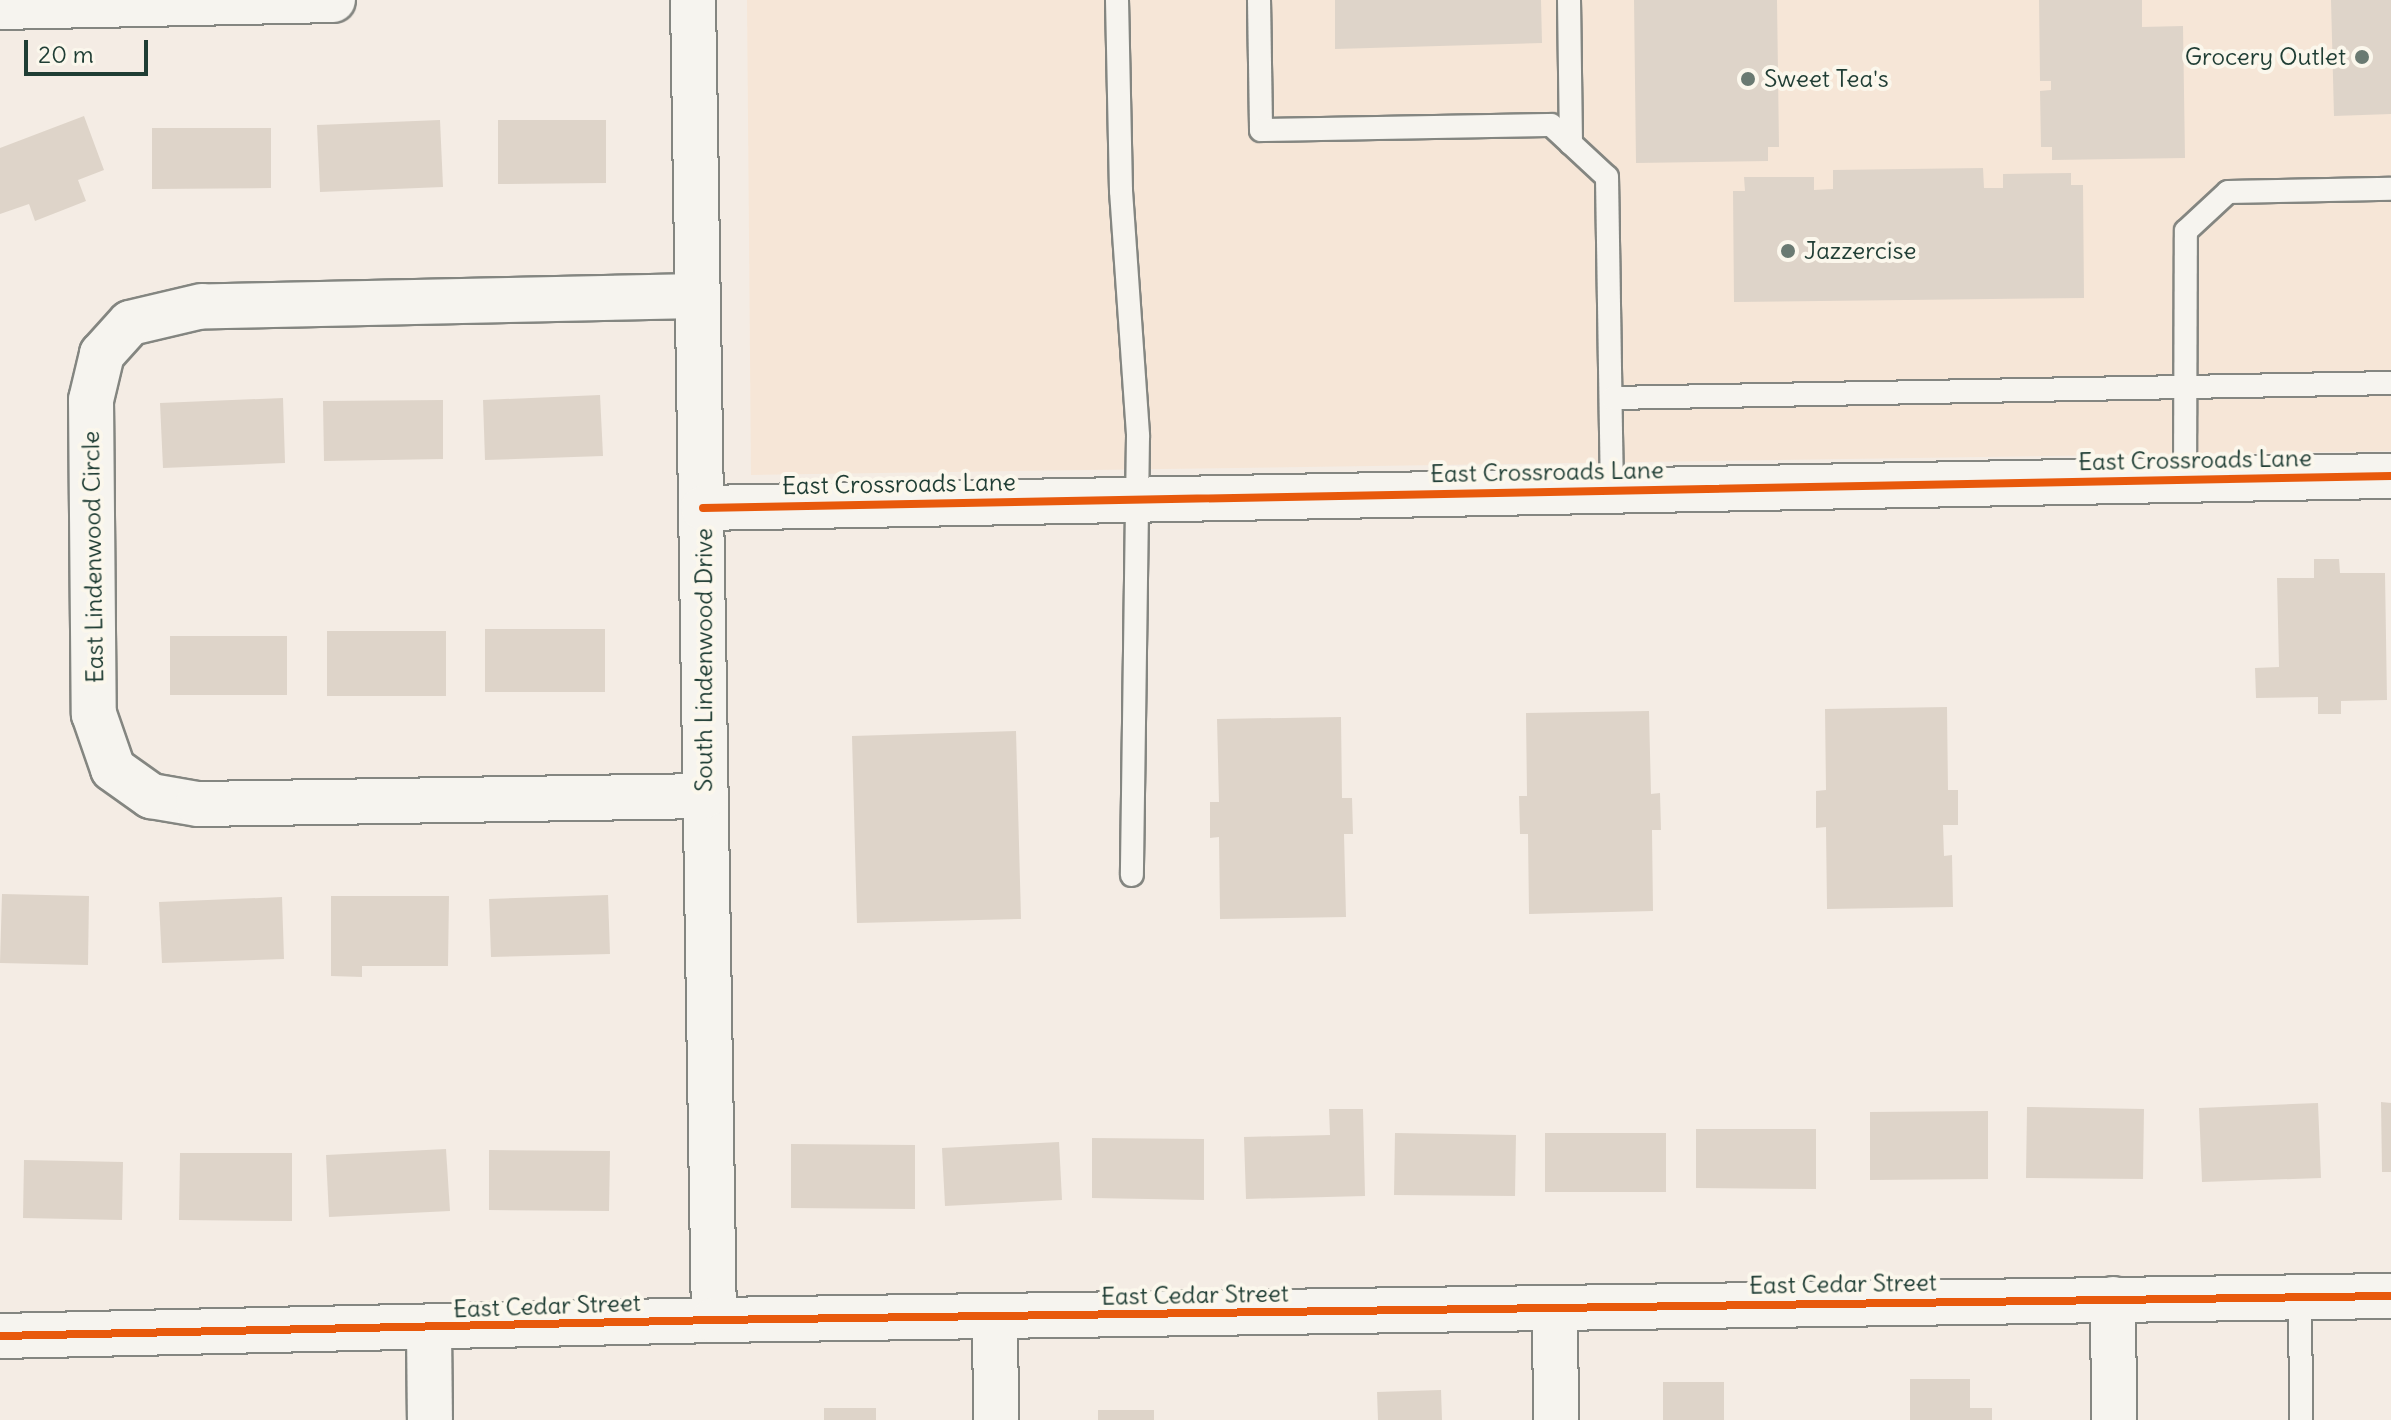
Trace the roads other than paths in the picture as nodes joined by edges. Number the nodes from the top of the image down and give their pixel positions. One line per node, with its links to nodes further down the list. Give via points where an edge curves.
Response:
1 (333, 0): 6 (street)
2 (693, 0): 9 (street, South Lindenwood Drive)
3 (1117, 0): 16 (lane, via 1121,191 1137,377)
4 (1259, 0): 7 (lane, via 1261,130 1551,125)
5 (1569, 0): 7 (lane)
6 (0, 7)
7 (1571, 144): 12 (lane, via 1607,177)
8 (2391, 189): 11 (lane, via 2228,192 2186,231)
9 (698, 296): 17 (street, South Lindenwood Drive); 18 (street, East Lindenwood Circle, via 202,306 130,323 102,354 91,400 94,714 113,769 151,796 198,804)
10 (2391, 383): 11 (lane)
11 (2184, 390): 12 (lane); 14 (lane)
12 (1612, 398): 15 (lane)
13 (2391, 476): 14 (street, East Crossroads Lane)
14 (2185, 480): 15 (street, East Crossroads Lane)
15 (1612, 491): 16 (street, East Crossroads Lane)
16 (1138, 500): 17 (street, East Crossroads Lane); 19 (lane)
17 (703, 508): 18 (street, South Lindenwood Drive)
18 (705, 796): 25 (street, South Lindenwood Drive)
19 (1132, 875)
20 (2391, 1296): 21 (street, East Cedar Street)
21 (2300, 1297): 22 (street, East Cedar Street); 32 (lane)
22 (2113, 1299): 23 (street, East Cedar Street); 31 (street)
23 (1555, 1310): 24 (street, East Cedar Street); 30 (street)
24 (995, 1319): 25 (street, East Cedar Street); 29 (street)
25 (714, 1320): 26 (street, East Cedar Street)
26 (429, 1329): 27 (street, East Cedar Street); 28 (street)
27 (0, 1336)
28 (430, 1420)
29 (996, 1420)
30 (1556, 1420)
31 (2114, 1420)
32 (2301, 1420)

